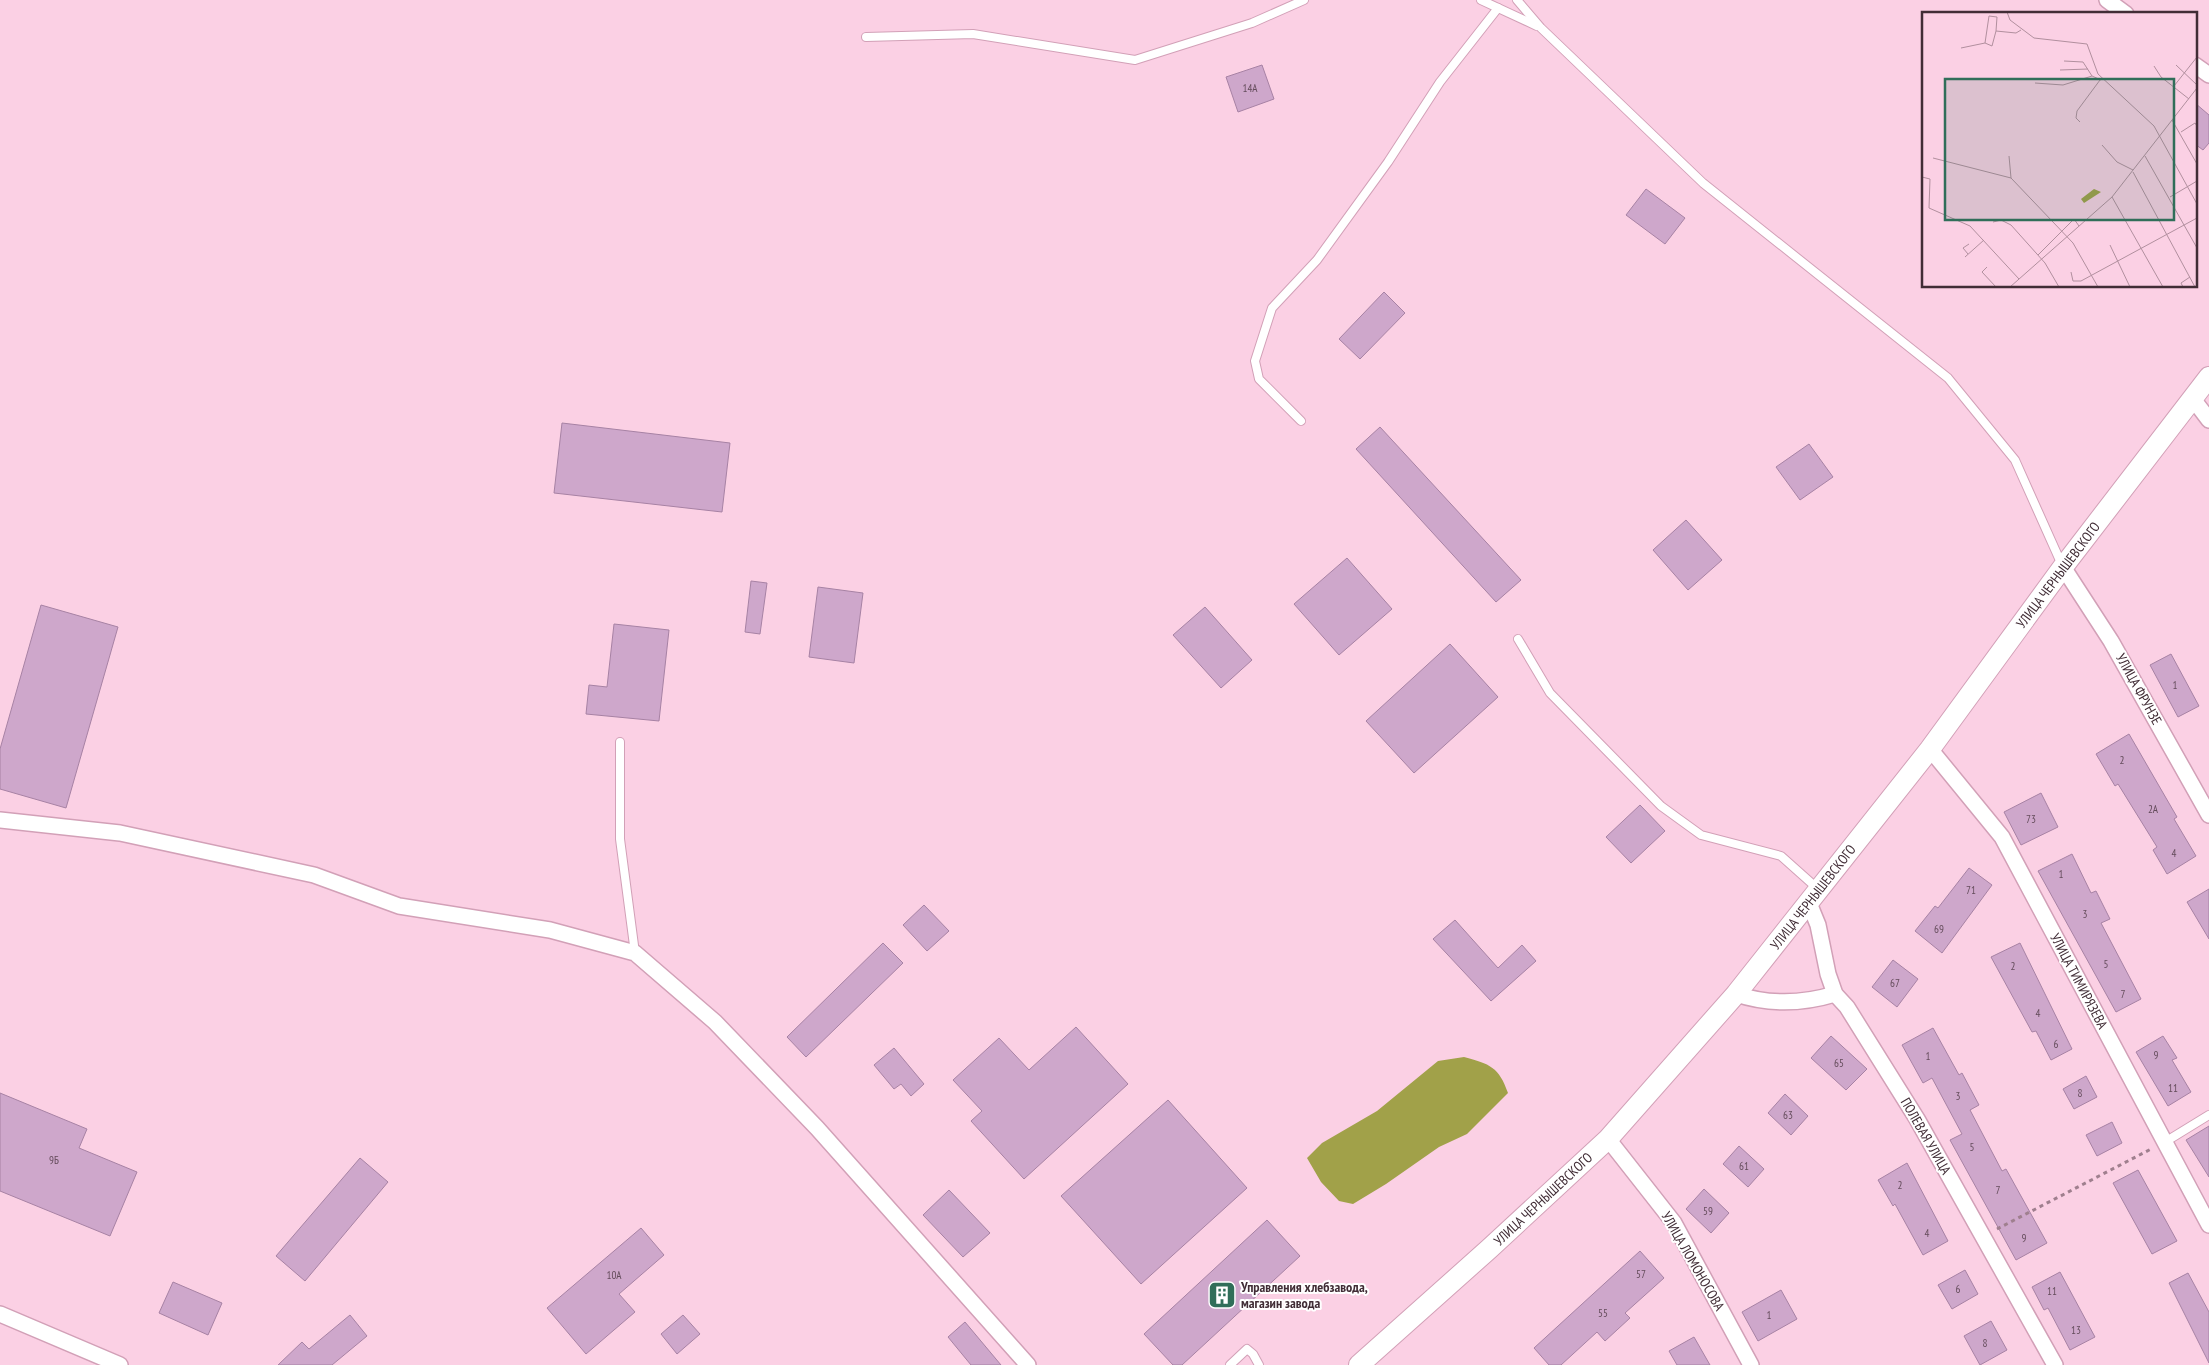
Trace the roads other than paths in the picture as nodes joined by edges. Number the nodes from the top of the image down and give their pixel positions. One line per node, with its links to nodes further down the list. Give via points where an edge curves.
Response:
1 (1304, 0): 8 (lane, via 1252,23 1134,60 973,34)
2 (1481, 0): 5 (lane)
3 (1517, 0): 7 (lane)
4 (2107, 0): 6 (street)
5 (1498, 8): 7 (lane); 12 (lane, via 1440,82 1388,162 1317,260 1272,308 1255,361 1259,379)
6 (2123, 12)
7 (1541, 28): 13 (lane, via 1703,183 1948,378 2015,460)
8 (866, 37)
9 (2209, 378): 10 (main road, УЛИЦА ЧЕРНЫШЕВСКОГО)
10 (2192, 399): 11 (street); 13 (main road, УЛИЦА ЧЕРНЫШЕВСКОГО)
11 (2209, 420)
12 (1301, 421)
13 (2063, 567): 16 (main road, УЛИЦА ЧЕРНЫШЕВСКОГО); 17 (street, УЛИЦА ФРУНЗЕ, via 2112,641)
14 (1518, 639): 19 (lane, via 1550,693 1661,806 1701,834 1781,856)
15 (620, 742): 20 (lane, via 620,839)
16 (1930, 749): 19 (main road, УЛИЦА ЧЕРНЫШЕВСКОГО); 25 (street, УЛИЦА ТИМИРЯЗЕВА, via 2002,838)
17 (2209, 815)
18 (0, 820): 20 (street, via 120,833 314,875 398,906 550,930)
19 (1814, 897): 21 (main road, УЛИЦА ЧЕРНЫШЕВСКОГО); 22 (street, ПОЛЕВАЯ УЛИЦА, via 1828,974)
20 (635, 953): 29 (street, via 715,1022 817,1128)
21 (1736, 994): 22 (street, via 1764,1002 1807,1002); 24 (main road, УЛИЦА ЧЕРНЫШЕВСКОГО)
22 (1835, 994): 34 (street, ПОЛЕВАЯ УЛИЦА, via 1847,1007 1917,1119)
23 (2209, 1115): 25 (lane)
24 (1608, 1139): 32 (main road, УЛИЦА ЧЕРНЫШЕВСКОГО); 33 (street, УЛИЦА ЛОМОНОСОВА, via 1674,1223)
25 (2165, 1142): 26 (street, УЛИЦА ТИМИРЯЗЕВА)
26 (2209, 1225)
27 (0, 1314): 28 (street)
28 (120, 1365)
29 (1028, 1365)
30 (1230, 1365): 31 (lane, via 1247,1349)
31 (1259, 1365)
32 (1359, 1365)
33 (1751, 1365)
34 (2055, 1365)

